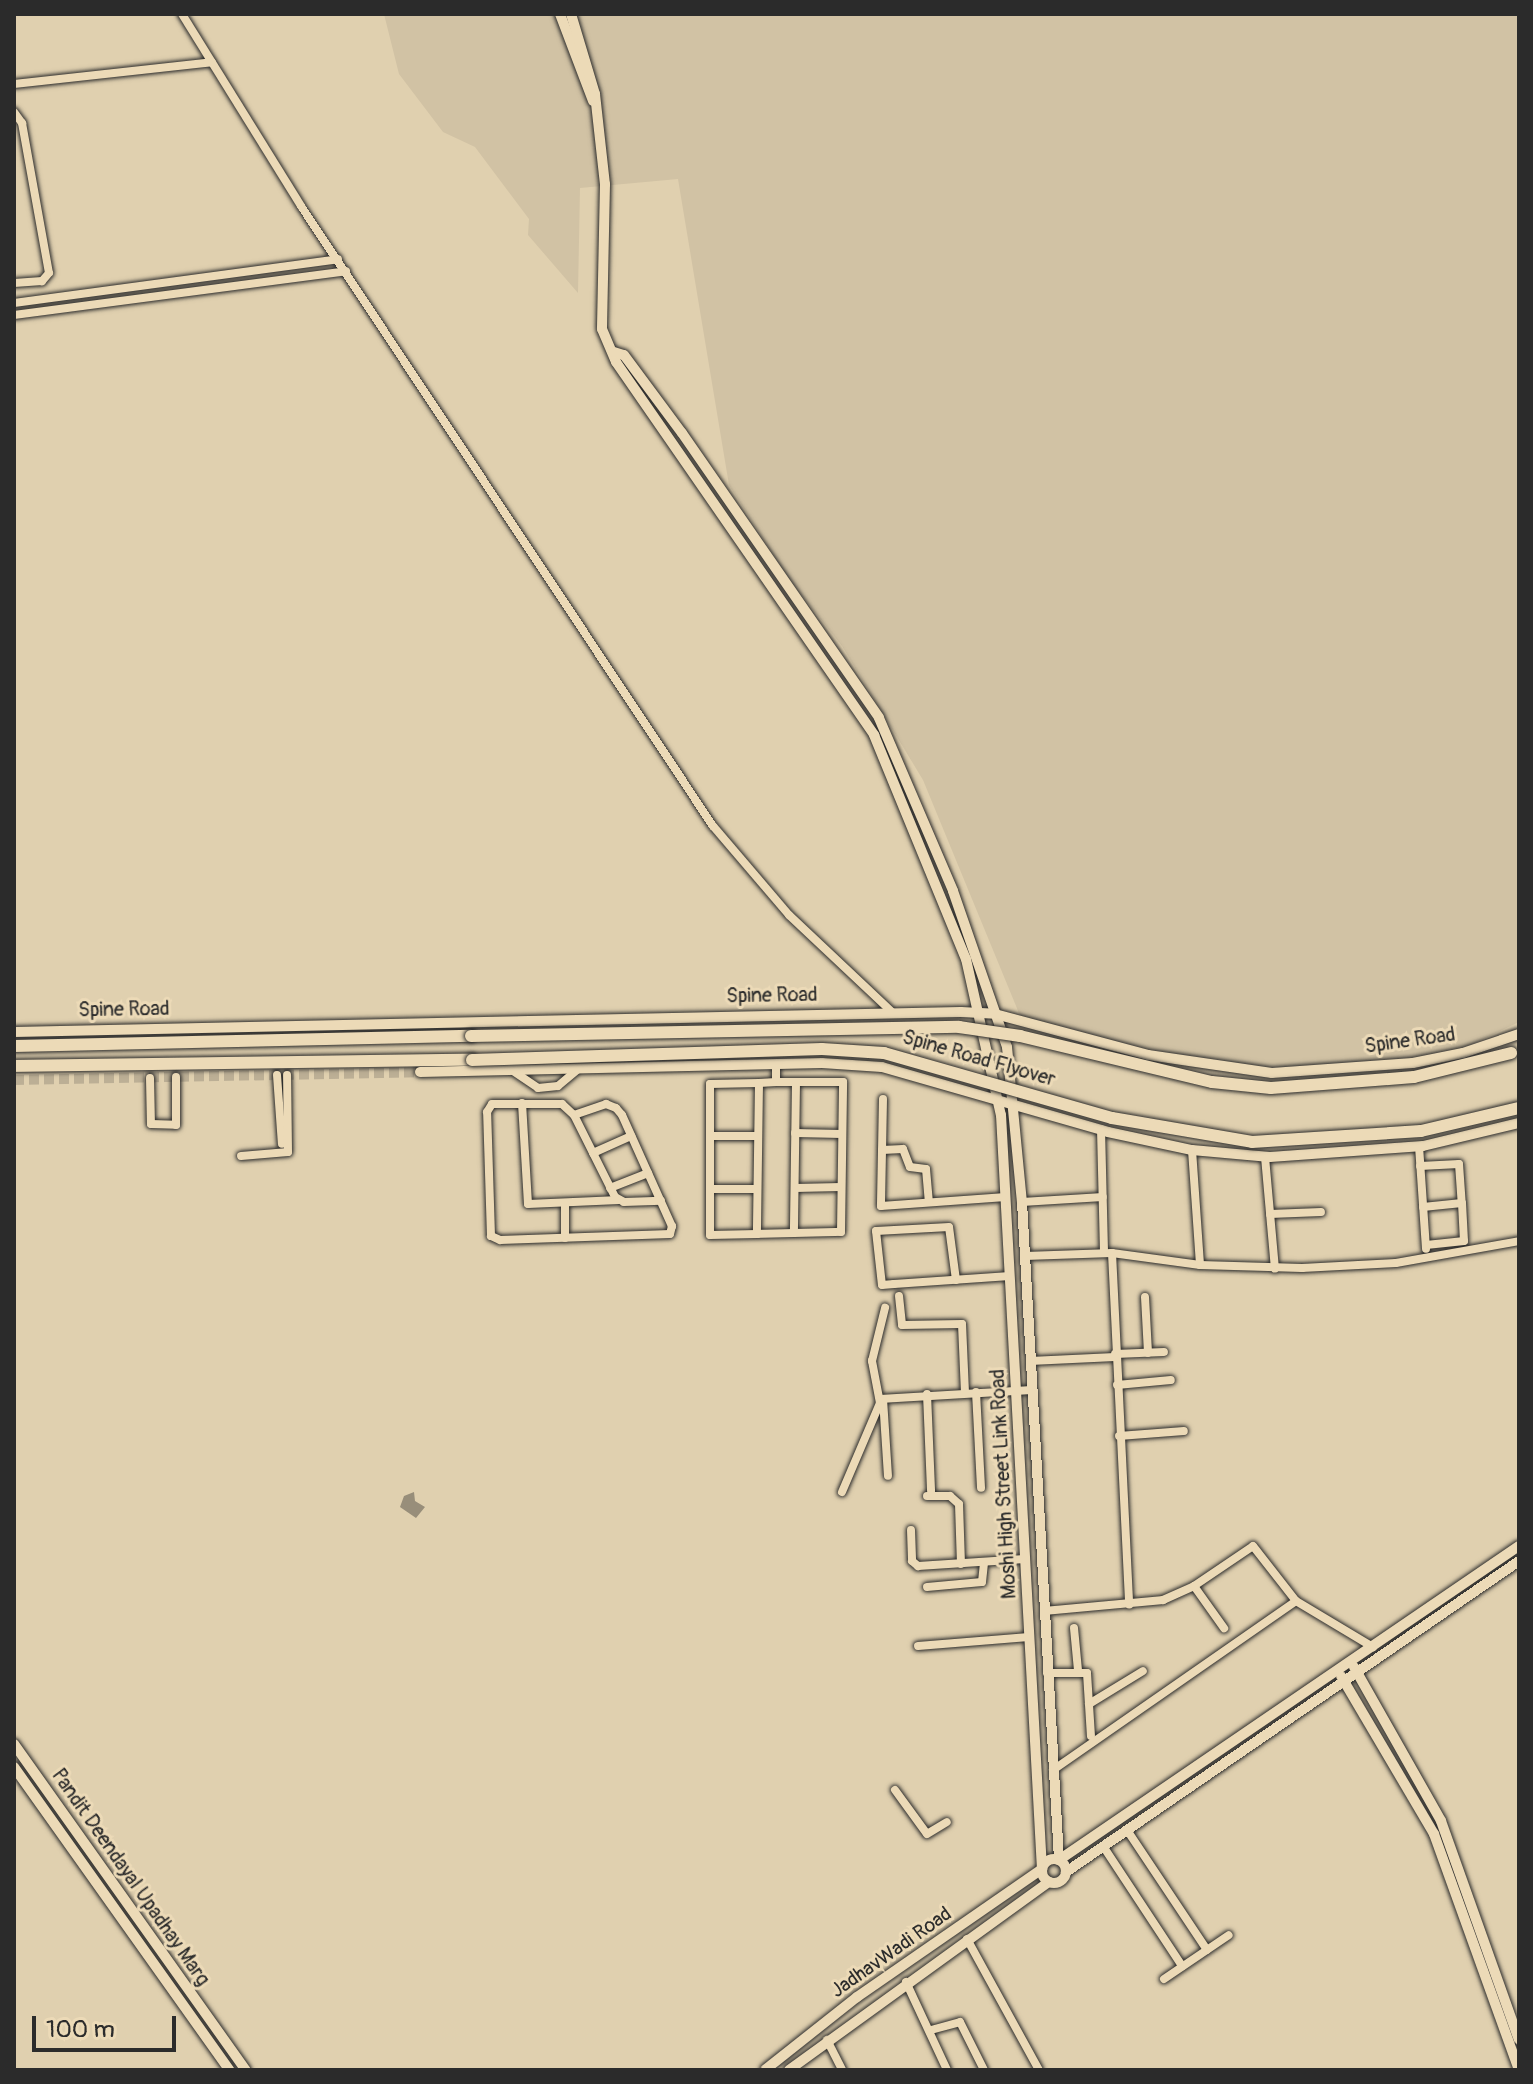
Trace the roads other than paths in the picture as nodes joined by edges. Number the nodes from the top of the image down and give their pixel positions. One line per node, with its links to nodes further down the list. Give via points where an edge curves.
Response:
1 (182, 14): 4 (street)
2 (560, 14): 6 (street)
3 (571, 14): 6 (street, via 592,79)
4 (212, 62): 5 (street); 9 (street)
5 (14, 84)
6 (593, 101): 14 (street, via 605,184 599,316)
7 (14, 112): 8 (street)
8 (18, 124): 11 (street, via 49,273 42,281)
9 (338, 259): 10 (street); 12 (street)
10 (346, 271): 13 (street); 17 (street, via 713,826 789,915)
11 (14, 283)
12 (14, 303)
13 (14, 315)
14 (614, 352): 15 (street, Moshi High Street Link Road, via 624,355); 16 (street, Moshi High Street Link Road)
15 (769, 557): 16 (street); 19 (street, Moshi High Street Link Road, via 867,698 896,751)
16 (759, 565): 18 (street, Moshi High Street Link Road, via 874,735 937,881)
17 (892, 1012): 18 (street, Spine Road); 20 (street, Spine Road)
18 (981, 1013): 19 (street, Spine Road); 38 (street, Moshi High Street Link Road)
19 (997, 1014): 22 (street, Spine Road, via 1148,1055 1272,1073 1413,1063); 42 (street, Moshi High Street Link Road, via 1007,1047)
20 (420, 1024): 21 (street, Spine Road); 23 (main road)
21 (14, 1032)
22 (1519, 1034)
23 (420, 1038): 24 (main road, Spine Road); 25 (main road, Spine Road Flyover, bridge, via 959,1027 1020,1036 1185,1077 1271,1088 1414,1077)
24 (14, 1046)
25 (1515, 1052)
26 (420, 1058): 28 (main road); 31 (main road); 43 (main road, Spine Road Flyover, bridge, via 822,1049 884,1053 1112,1118 1270,1143 1421,1131)
27 (776, 1065): 29 (street); 34 (street); 38 (street, via 901,1069)
28 (14, 1066)
29 (577, 1070): 30 (street); 37 (street, via 558,1086)
30 (513, 1071): 31 (street); 37 (street, via 530,1086)
31 (420, 1072)
32 (176, 1077): 33 (street, via 176,1125 151,1124)
33 (150, 1078)
34 (776, 1082): 35 (street); 36 (street)
35 (796, 1082): 47 (street); 48 (street, via 843,1082)
36 (759, 1083): 50 (street, via 710,1084); 51 (street)
37 (546, 1087): 41 (street)
38 (997, 1097): 42 (street); 66 (street, Moshi High Street Link Road)
39 (883, 1099): 54 (street)
40 (522, 1103): 41 (street); 73 (street, via 524,1197 533,1206); 79 (street, via 488,1107 491,1236)
41 (546, 1103): 44 (street, via 562,1104)
42 (1013, 1103): 46 (street); 71 (street, Moshi High Street Link Road)
43 (1519, 1108)
44 (574, 1115): 49 (street, via 612,1105); 56 (street)
45 (1519, 1123): 53 (street)
46 (1101, 1129): 55 (street); 67 (street)
47 (795, 1133): 48 (street); 63 (street)
48 (842, 1134): 61 (street)
49 (631, 1136): 56 (street); 60 (street)
50 (710, 1136): 51 (street); 64 (street)
51 (758, 1136): 65 (street)
52 (282, 1144): 57 (street, via 282,1075 288,1152)
53 (1419, 1146): 58 (street); 59 (street)
54 (882, 1150): 70 (street, via 907,1151 910,1167 926,1169); 70 (street, via 881,1206)
55 (1192, 1150): 58 (street); 85 (street)
56 (593, 1153): 62 (street)
57 (241, 1156)
58 (1265, 1157): 76 (street)
59 (1420, 1166): 72 (street, via 1459,1164); 74 (street)
60 (648, 1173): 62 (street); 69 (street)
61 (841, 1187): 63 (street); 77 (street, via 841,1232)
62 (610, 1188): 68 (street)
63 (795, 1188): 77 (street)
64 (710, 1189): 65 (street); 78 (street, via 710,1235)
65 (757, 1189): 78 (street)
66 (1006, 1197): 70 (street); 87 (street, Moshi High Street Link Road)
67 (1103, 1197): 71 (street); 82 (street)
68 (619, 1200): 69 (street); 73 (street)
69 (661, 1201): 79 (street, via 672,1226 670,1234)
70 (929, 1202)
71 (1022, 1202): 83 (street, Moshi High Street Link Road)
72 (1462, 1203): 74 (street); 81 (street, via 1464,1241)
73 (565, 1204): 79 (street)
74 (1423, 1207): 81 (street)
75 (1321, 1212): 76 (street)
76 (1270, 1214): 86 (street)
77 (794, 1233): 78 (street)
78 (757, 1234)
79 (565, 1238)
80 (1519, 1241): 84 (street)
81 (1426, 1245): 84 (street)
82 (1108, 1253): 83 (street); 85 (street); 94 (street)
83 (1025, 1256): 95 (street, Moshi High Street Link Road)
84 (1426, 1259): 86 (street)
85 (1200, 1265): 86 (street)
86 (1275, 1269)
87 (1010, 1276): 88 (street); 99 (street, Moshi High Street Link Road)
88 (956, 1280): 88 (street, via 949,1227 876,1231 882,1285)
89 (899, 1296): 101 (street, via 902,1325 962,1324)
90 (1145, 1297): 93 (street)
91 (885, 1308): 103 (street, via 872,1361)
92 (1164, 1352): 93 (street)
93 (1148, 1353): 94 (street)
94 (1115, 1355): 95 (street); 97 (street)
95 (1030, 1361): 98 (street, Moshi High Street Link Road)
96 (1171, 1380): 97 (street)
97 (1117, 1385): 105 (street)
98 (1032, 1390): 99 (street); 119 (street, Moshi High Street Link Road)
99 (1016, 1391): 100 (street); 111 (street, Moshi High Street Link Road)
100 (976, 1392): 101 (street); 107 (street)
101 (965, 1393): 102 (street)
102 (927, 1394): 103 (street); 114 (street, via 929,1494 950,1496 959,1504)
103 (882, 1399): 106 (street); 108 (street)
104 (1184, 1431): 105 (street)
105 (1119, 1436): 118 (street)
106 (888, 1476)
107 (981, 1488)
108 (842, 1492)
109 (911, 1530): 114 (street, via 914,1564)
110 (1519, 1546): 125 (street)
111 (1025, 1559): 113 (street); 123 (street, Moshi High Street Link Road)
112 (1519, 1561): 126 (street)
113 (984, 1562): 114 (street); 116 (street, via 984,1581)
114 (961, 1564)
115 (1194, 1586): 117 (street, via 1253,1546); 118 (street, via 1163,1600); 122 (street)
116 (927, 1587)
117 (1296, 1601): 125 (street); 135 (street)
118 (1129, 1605): 119 (street)
119 (1044, 1611): 120 (street, Moshi High Street Link Road)
120 (1045, 1628): 123 (street); 129 (street, Moshi High Street Link Road)
121 (1074, 1628): 127 (street)
122 (1224, 1628)
123 (1029, 1633): 124 (street); 141 (street, Moshi High Street Link Road)
124 (918, 1646)
125 (1373, 1647): 126 (street)
126 (1354, 1667): 130 (street); 152 (street, via 1445,1830)
127 (1078, 1670): 129 (street); 131 (street, via 1087,1673)
128 (1143, 1671): 131 (street)
129 (1047, 1673): 135 (street, Moshi High Street Link Road)
130 (1341, 1675): 138 (street, JadhavWadi Road); 140 (street, JadhavWadi Road); 161 (street, via 1434,1834)
131 (1089, 1704): 132 (street)
132 (1091, 1736)
133 (14, 1744): 154 (street, Pandit Deendayal Upadhay Marg)
134 (14, 1767): 153 (street, Pandit Deendayal Upadhay Marg)
135 (1053, 1770): 140 (street, Moshi High Street Link Road)
136 (895, 1790): 137 (street, via 927,1834)
137 (947, 1822)
138 (1127, 1830): 139 (street, JadhavWadi Road); 146 (street)
139 (1103, 1846): 142 (street, JadhavWadi Road); 147 (street)
140 (1059, 1860): 141 (street, JadhavWadi Road, via 1048,1861); 142 (street)
141 (1042, 1869): 143 (street); 155 (street, JadhavWadi Road, via 857,1997)
142 (1066, 1872): 143 (street, JadhavWadi Road, via 1060,1881)
143 (1049, 1882): 145 (street, JadhavWadi Road)
144 (1229, 1935): 146 (street)
145 (967, 1939): 149 (street, JadhavWadi Road); 160 (street)
146 (1207, 1950): 147 (street)
147 (1182, 1966): 148 (street)
148 (1164, 1979)
149 (906, 1982): 150 (street); 151 (street, JadhavWadi Road)
150 (931, 2030): 158 (street); 159 (street, via 960,2022)
151 (827, 2040): 156 (street, JadhavWadi Road); 157 (street)
152 (1519, 2040)
153 (229, 2070)
154 (246, 2070)
155 (765, 2070)
156 (789, 2070)
157 (842, 2070)
158 (947, 2070)
159 (984, 2070)
160 (1039, 2070)
161 (1519, 2070)

